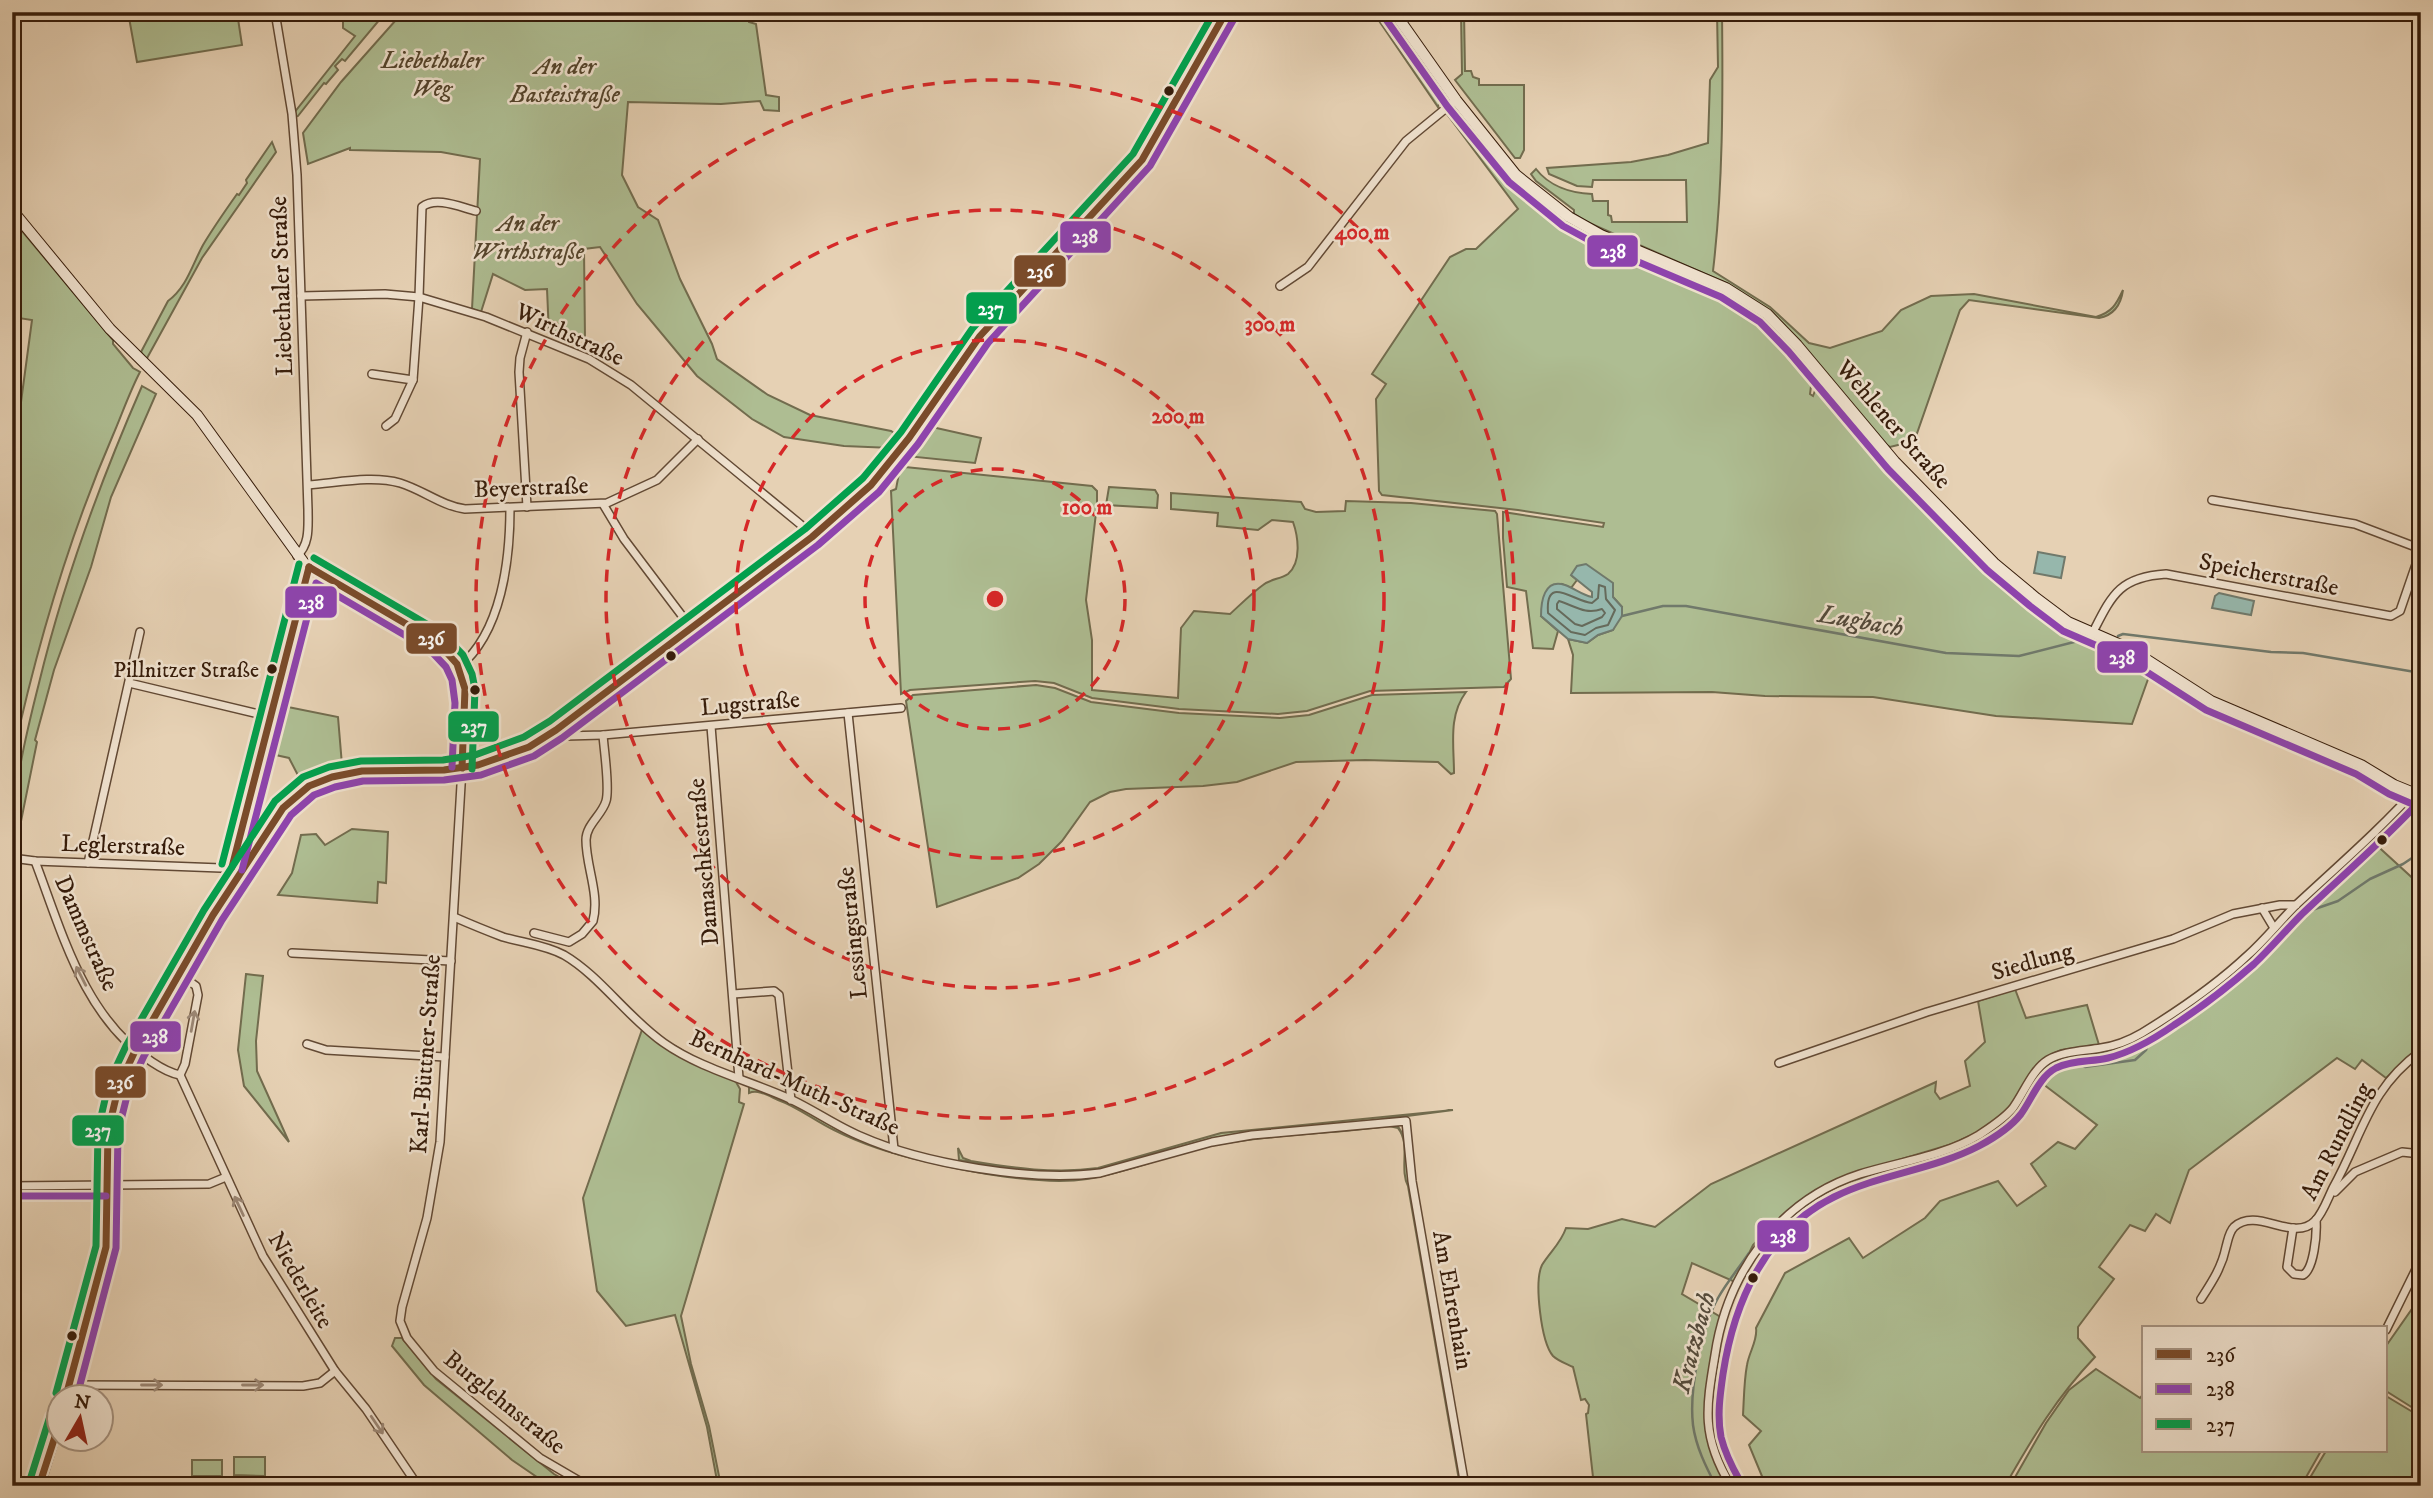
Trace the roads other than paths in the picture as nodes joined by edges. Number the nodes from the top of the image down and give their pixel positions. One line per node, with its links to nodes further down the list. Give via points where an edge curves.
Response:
1 (275, 12): 8 (street, Liebethaler Straße, via 293,129)
2 (1226, 12): 20 (street, via 1142,160 980,336 871,485)
3 (1394, 12): 4 (street, Wehlener Straße)
4 (1456, 100): 7 (street, via 1406,141 1307,267); 26 (street, Wehlener Straße, via 1516,175 1569,217 1726,288 1767,314 1895,462 1994,563 2068,622)
5 (12, 210): 22 (street, via 110,329 197,415)
6 (476, 211): 9 (street, via 439,202 422,207)
7 (1280, 286)
8 (301, 296): 9 (street, Wirthstraße); 15 (street, Liebethaler Straße)
9 (419, 297): 10 (street, Wirthstraße); 12 (street)
10 (527, 332): 14 (street, Wirthstraße, via 598,364); 18 (street, via 519,372)
11 (372, 374): 12 (street)
12 (413, 380): 13 (street, via 396,419)
13 (386, 426)
14 (698, 439): 17 (street, Beyerstraße, via 657,480); 20 (street, Wirthstraße)
15 (308, 485): 19 (street, Beyerstraße, via 388,481 457,508); 22 (street, Liebethaler Straße, via 308,535)
16 (2212, 500): 21 (street, Speicherstraße, via 2355,524)
17 (603, 504): 18 (street, Beyerstraße); 24 (street)
18 (527, 507): 19 (street, Beyerstraße)
19 (510, 508): 27 (street, via 509,556 500,596 476,648)
20 (812, 537): 24 (street)
21 (2421, 549): 26 (street, Speicherstraße, via 2400,611 2391,616 2166,575 2149,576 2122,587)
22 (297, 556): 23 (street)
23 (309, 567): 27 (street, via 437,642); 31 (street)
24 (692, 629): 33 (street)
25 (140, 632): 28 (street)
26 (2092, 634): 37 (street, Wehlener Straße, via 2130,649 2211,701 2353,761)
27 (459, 667): 35 (street, via 464,700)
28 (129, 683): 31 (street); 40 (street)
29 (901, 708): 30 (street, Lugstraße)
30 (848, 713): 32 (street, Lugstraße); 59 (street, Lessingstraße)
31 (271, 717): 40 (street, Leglerstraße, via 232,863 221,868)
32 (711, 726): 34 (street, Lugstraße); 49 (street, Damaschkestraße)
33 (556, 730): 34 (street, Lugstraße, via 566,736); 35 (street, via 509,756)
34 (603, 735): 45 (street, via 607,797 586,838 593,874 593,921 569,942)
35 (461, 768): 43 (street, Karl-Büttner-Straße); 48 (street, via 362,771 309,786 284,808)
36 (2421, 784): 37 (street)
37 (2417, 794): 41 (street)
38 (12, 858): 39 (street, Leglerstraße)
39 (35, 861): 40 (street, Leglerstraße); 51 (street, Dammstraße, one-way to 39, via 93,1000 55,920)
40 (89, 863)
41 (2297, 905): 42 (street, Siedlung); 44 (street)
42 (2262, 908): 44 (street); 54 (street, Siedlung)
43 (454, 917): 47 (street, Karl-Büttner-Straße); 56 (street, Bernhard-Muth-Straße, via 566,956 664,1044)
44 (2274, 928): 81 (street, via 2231,970 2139,1034 2105,1048 2049,1060 2011,1110 1975,1137 1856,1175 1778,1224 1754,1251 1717,1338 1707,1421 1717,1460)
45 (534, 933)
46 (292, 953): 47 (street)
47 (451, 961): 53 (street, Karl-Büttner-Straße)
48 (179, 974): 51 (street); 55 (street, one-way to 48, via 198,995 195,986)
49 (733, 994): 56 (street, Damaschkestraße); 57 (street, via 774,991 779,995)
50 (307, 1044): 53 (street, via 326,1050)
51 (135, 1051): 55 (street); 63 (street, via 111,1113)
52 (2421, 1051): 64 (street, Am Rundling, via 2374,1100)
53 (445, 1057): 70 (street, Karl-Büttner-Straße, via 434,1182 400,1321)
54 (1779, 1063)
55 (180, 1075): 61 (street, Niederleite)
56 (739, 1079): 57 (street, Bernhard-Muth-Straße)
57 (791, 1100): 59 (street, Bernhard-Muth-Straße, via 835,1125)
58 (1406, 1121): 59 (street, Bernhard-Muth-Straße, via 1252,1135 1082,1175 1000,1170); 80 (street, Am Ehrenhain, via 1412,1181)
59 (894, 1149)
60 (2421, 1154): 64 (street, via 2402,1152 2355,1172)
61 (226, 1177): 63 (street, via 209,1184); 71 (street, Niederleite, one-way to 61, via 263,1256)
62 (12, 1186): 63 (street)
63 (106, 1186): 72 (street, via 106,1247)
64 (2327, 1200): 65 (street, Am Rundling)
65 (2316, 1220): 66 (street, Am Rundling); 66 (street, Am Rundling, via 2307,1274 2294,1274 2287,1267)
66 (2293, 1228): 68 (street, Am Rundling, via 2256,1221 2234,1227 2220,1269)
67 (2421, 1259): 69 (street)
68 (2201, 1300)
69 (2388, 1326)
70 (407, 1338): 79 (street, Burglehnstraße, via 434,1371 540,1458)
71 (335, 1371): 73 (street, one-way to 71, via 303,1385 320,1383); 78 (street, Niederleite, one-way to 78)
72 (71, 1382)
73 (116, 1385)
74 (49, 1452): 76 (street)
75 (51, 1452): 77 (street)
76 (39, 1486)
77 (46, 1486)
78 (418, 1486)
79 (588, 1486)
80 (1465, 1486)
81 (1731, 1486)

